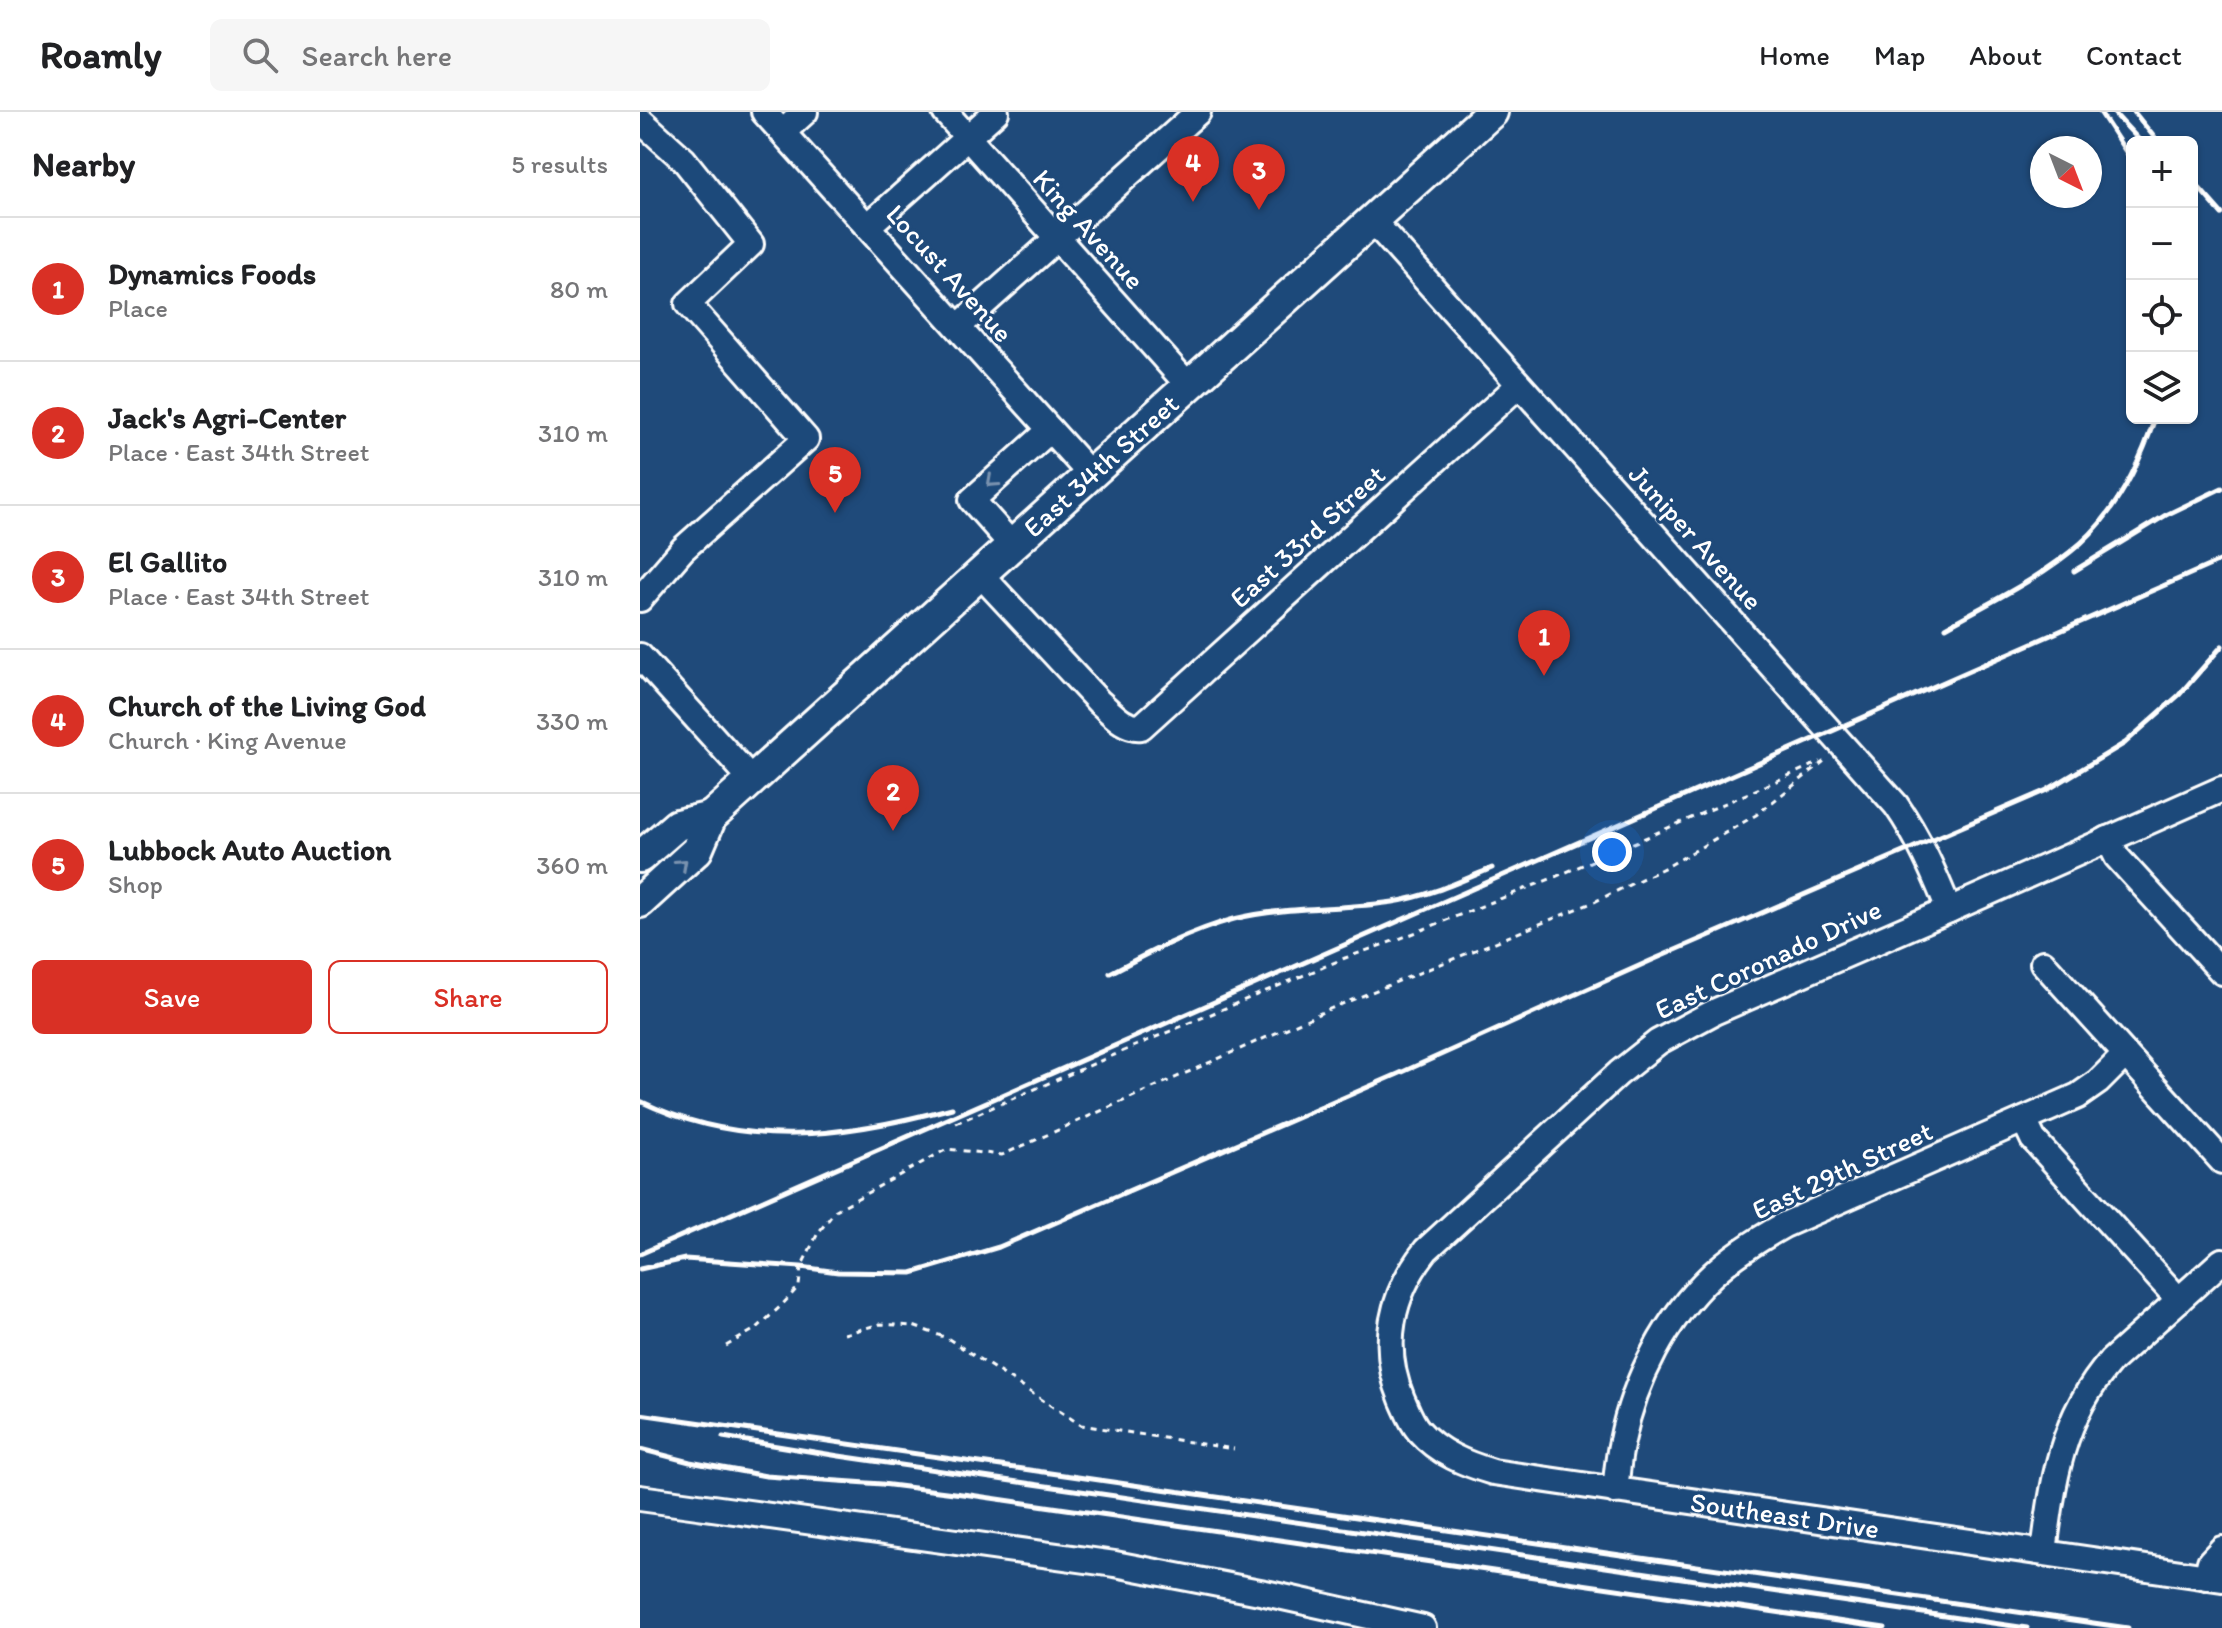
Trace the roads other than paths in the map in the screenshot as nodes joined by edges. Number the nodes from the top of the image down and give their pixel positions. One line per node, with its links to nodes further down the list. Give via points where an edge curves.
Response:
1 (646, 112): 8 (street)
2 (764, 112): 9 (street, Locust Avenue)
3 (805, 112): 9 (street)
4 (945, 112): 10 (street, King Avenue)
5 (996, 112): 10 (street)
6 (1198, 112): 13 (street)
7 (1492, 112): 11 (main road, East 34th Street)
8 (640, 120): 21 (street, via 684,160 751,244 688,304 806,439 683,549)
9 (783, 132): 12 (street, Locust Avenue)
10 (968, 137): 12 (street); 13 (street, King Avenue)
11 (1373, 221): 15 (street, Juniper Avenue); 16 (main road, East 34th Street)
12 (868, 226): 14 (street, Locust Avenue)
13 (1058, 239): 14 (street); 16 (street, King Avenue)
14 (958, 327): 17 (street, Locust Avenue)
15 (1519, 385): 20 (street, East 33rd Street, via 1141,727 1120,721 1099,702); 29 (street, Juniper Avenue, via 1896,805 1921,845)
16 (1189, 386): 18 (main road, East 34th Street)
17 (1050, 430): 18 (street, Locust Avenue); 19 (street, one-way to 19, via 972,500)
18 (1090, 474): 19 (main road, East 34th Street)
19 (1012, 545): 20 (main road, East 34th Street)
20 (980, 574): 23 (main road, East 34th Street)
21 (640, 599)
22 (640, 656): 23 (street)
23 (752, 780): 25 (main road, East 34th Street)
24 (2222, 789): 26 (street, East Coronado Drive)
25 (711, 817): 27 (main road, via 677,825); 28 (main road, one-way to 25, via 697,850)
26 (2108, 839): 29 (street, East Coronado Drive); 31 (street, via 2117,857)
27 (640, 857)
28 (640, 902)
29 (1949, 910): 37 (street, East Coronado Drive, via 1714,1012 1658,1042 1619,1073 1441,1235 1413,1267 1394,1311)
30 (2043, 963): 32 (street)
31 (2222, 972)
32 (2125, 1055): 33 (street, East 29th Street, via 2078,1096); 34 (street)
33 (2024, 1120): 36 (street, via 2033,1139); 38 (street, East 29th Street, via 1784,1225 1712,1275 1677,1316 1644,1374 1622,1441)
34 (2222, 1161)
35 (2222, 1261): 36 (street)
36 (2179, 1300): 41 (street, via 2111,1361 2085,1395 2062,1446)
37 (1394, 1374): 38 (street, Southeast Drive, via 1418,1430 1456,1459 1493,1472)
38 (1615, 1491): 41 (street, Southeast Drive)
39 (640, 1498): 43 (street, via 1115,1564)
40 (2222, 1549): 42 (street, via 2210,1562)
41 (2044, 1552): 42 (street, Southeast Drive)
42 (2214, 1578)
43 (1423, 1628)

